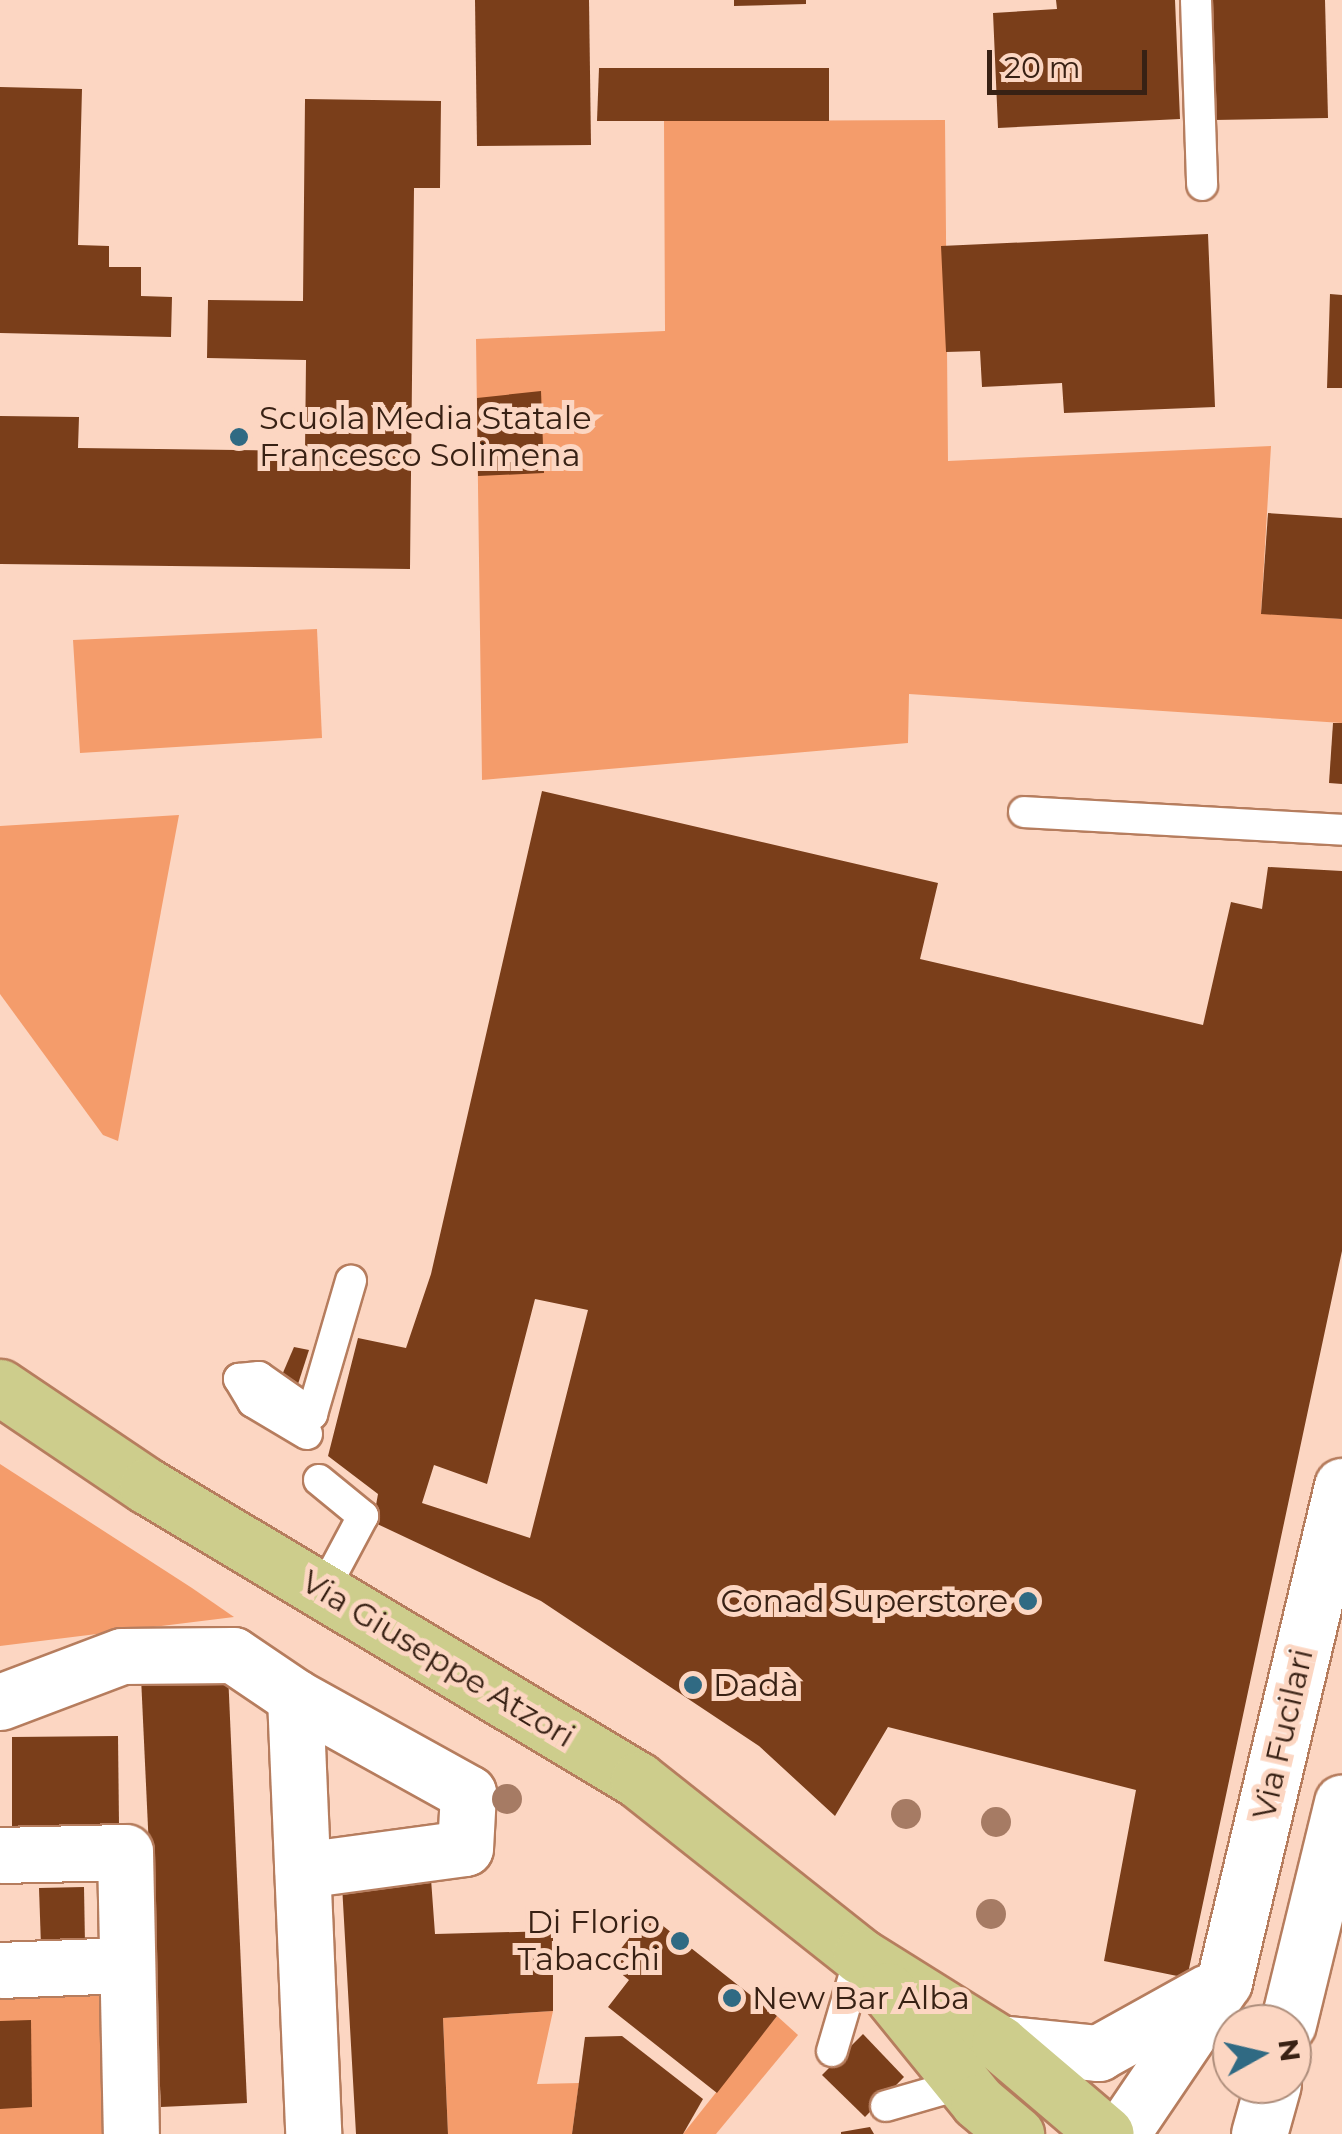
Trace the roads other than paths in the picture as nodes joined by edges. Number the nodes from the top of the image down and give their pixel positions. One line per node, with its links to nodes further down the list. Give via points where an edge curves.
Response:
1 (1196, 0): 2 (lane)
2 (1202, 186)
3 (1024, 812): 4 (lane)
4 (1342, 830)
5 (351, 1281): 7 (lane, via 312,1414 259,1377 239,1379 253,1402)
6 (0, 1386): 10 (main road, Via Giuseppe Atzori)
7 (307, 1434)
8 (318, 1480): 10 (lane, via 363,1516)
9 (1342, 1486): 19 (street, Via Fucilari)
10 (324, 1589): 16 (main road, Via Giuseppe Atzori, via 638,1780)
11 (295, 1697): 12 (street, via 234,1655 122,1656); 15 (street); 15 (street, via 468,1793 465,1848)
12 (0, 1702)
13 (1342, 1802): 20 (street)
14 (0, 1855): 17 (street, via 125,1852)
15 (302, 1870): 27 (street)
16 (860, 1956): 21 (main road, Via Giuseppe Atzori); 22 (lane); 23 (main road, Via Giuseppe Atzori)
17 (127, 1965): 18 (street); 26 (street)
18 (0, 1970)
19 (1224, 1982): 21 (street, via 1098,2053); 30 (street, Via Fucilari)
20 (1293, 2004)
21 (998, 2043): 29 (main road, Via Giuseppe Atzori)
22 (832, 2051)
23 (962, 2084): 25 (lane); 28 (main road, Via Giuseppe Atzori)
24 (1268, 2104): 31 (street)
25 (886, 2106)
26 (132, 2134)
27 (312, 2134)
28 (1016, 2134)
29 (1106, 2134)
30 (1120, 2134)
31 (1260, 2134)

